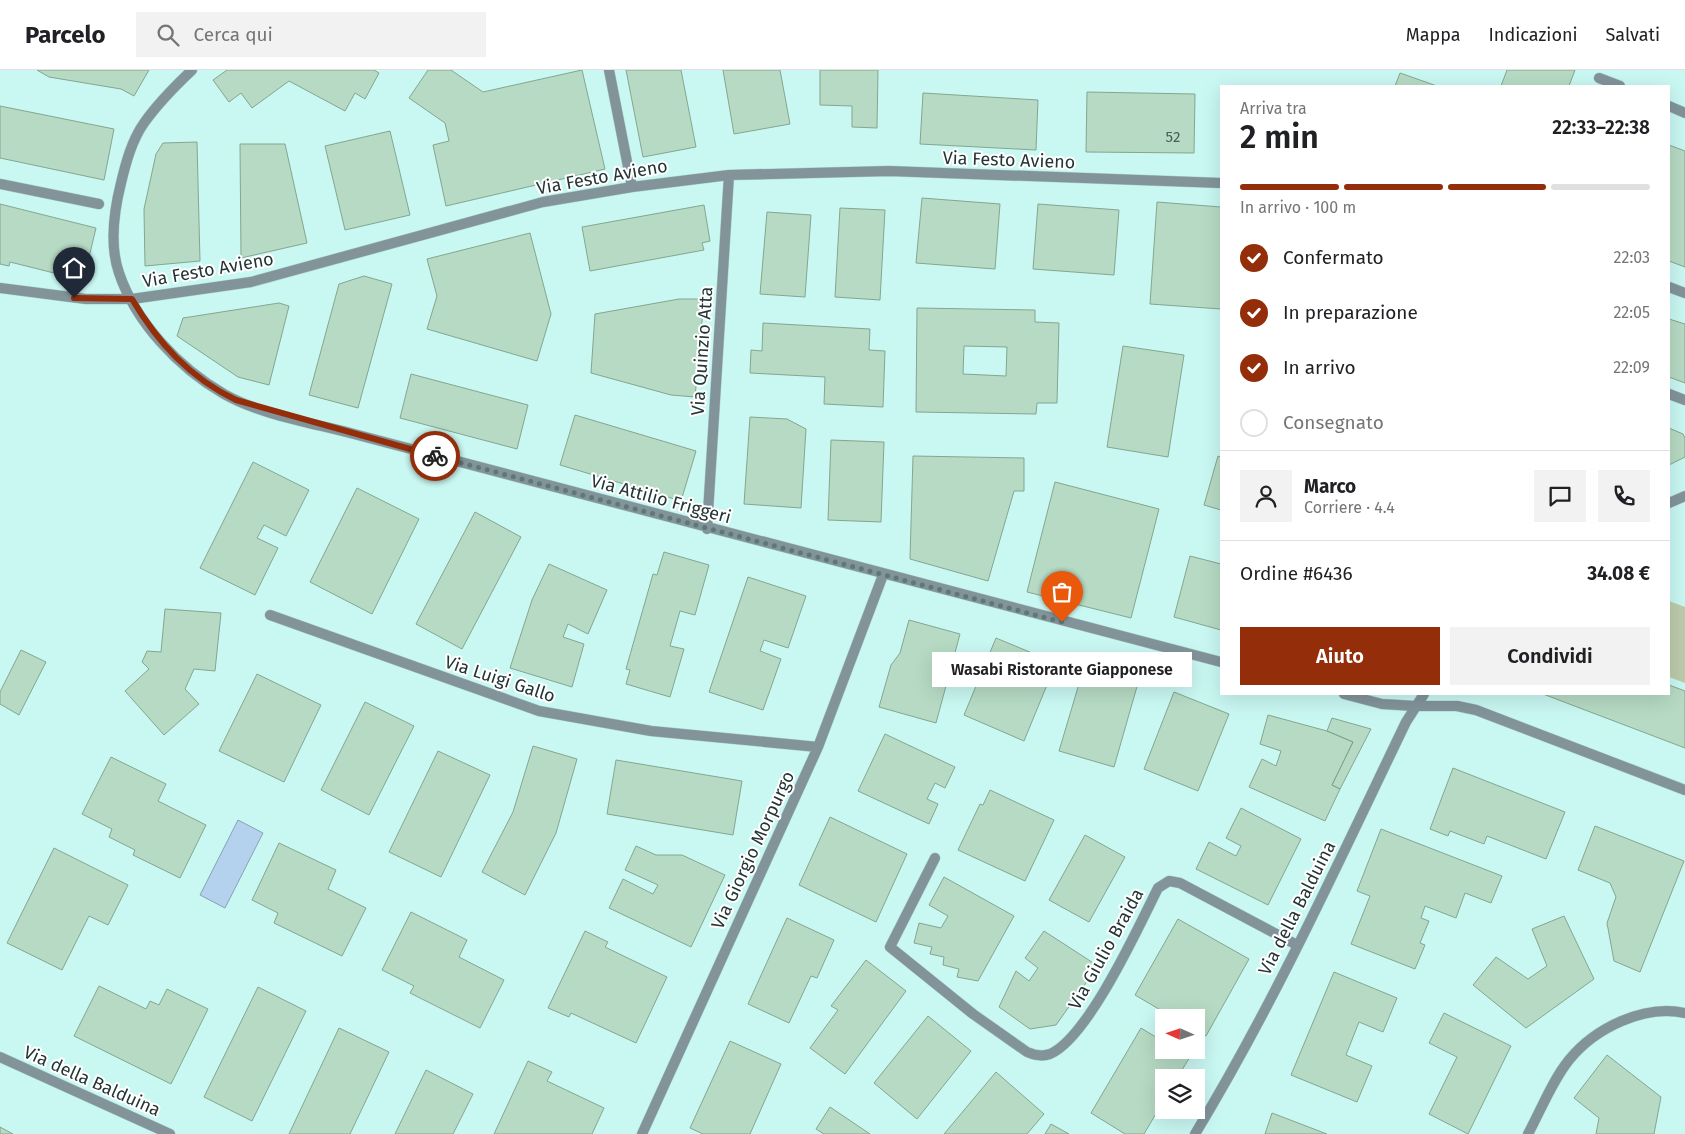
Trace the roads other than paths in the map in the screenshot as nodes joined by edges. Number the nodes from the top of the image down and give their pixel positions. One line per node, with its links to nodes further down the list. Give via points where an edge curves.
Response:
1 (192, 70): 15 (street, Via Attilio Friggeri, via 162,98 143,124 124,170 117,200 114,245 119,272)
2 (610, 70): 10 (street)
3 (1597, 78): 4 (street)
4 (1617, 85)
5 (1670, 106): 6 (street)
6 (1685, 113)
7 (729, 175): 8 (street, Via Festo Avieno, via 889,171); 10 (street, Via Festo Avieno); 20 (street, Via Quinzio Atta)
8 (1220, 183)
9 (0, 184): 11 (street)
10 (632, 186): 15 (street, Via Festo Avieno, via 543,202 251,282)
11 (99, 204)
12 (1670, 287): 14 (street)
13 (0, 288): 15 (street, Via Festo Avieno, via 86,299)
14 (1685, 293)
15 (132, 299): 20 (street, Via Attilio Friggeri, via 154,334 176,358 214,388 236,400)
16 (1670, 394): 17 (street)
17 (1685, 400)
18 (1685, 496): 19 (street)
19 (1670, 503)
20 (707, 529): 21 (street, Via Attilio Friggeri)
21 (883, 575): 23 (street, Via Attilio Friggeri); 27 (street, Via Giorgio Morpurgo)
22 (270, 615): 27 (street, Via Luigi Gallo, via 539,711 650,731)
23 (1220, 662)
24 (1348, 695): 26 (street, via 1382,704)
25 (1423, 695): 26 (street, Via della Balduina)
26 (1415, 706): 28 (street, via 1457,706 1476,710); 30 (street, Via della Balduina)
27 (818, 747): 35 (street, Via Giorgio Morpurgo)
28 (1685, 790)
29 (935, 858): 30 (street, Via Giulio Braida, via 890,947 973,1014 1035,1055 1053,1052 1079,1029 1119,966 1158,888 1169,880)
30 (1297, 945): 36 (street, Via della Balduina)
31 (1685, 1013): 37 (street, via 1658,1010 1642,1013 1586,1044 1569,1060)
32 (0, 1057): 33 (street, Via della Balduina)
33 (155, 1131): 34 (street, Via della Balduina)
34 (170, 1134)
35 (642, 1134)
36 (1195, 1134)
37 (1528, 1134)

